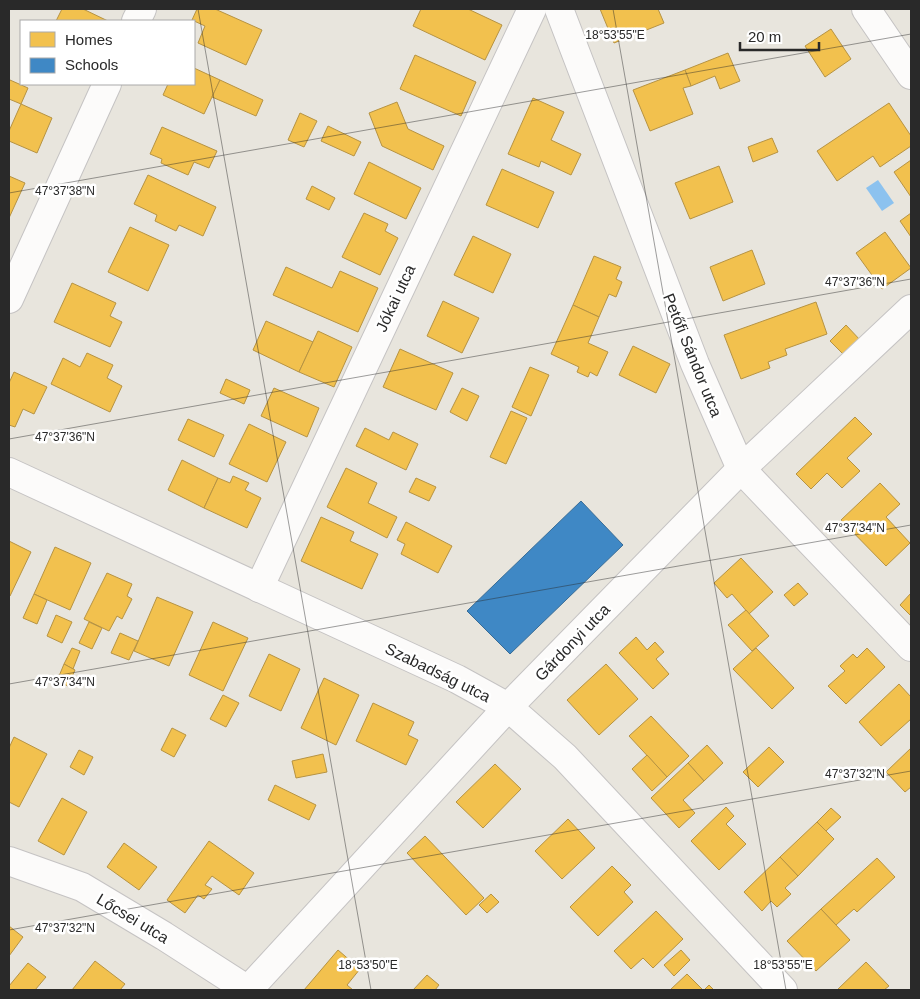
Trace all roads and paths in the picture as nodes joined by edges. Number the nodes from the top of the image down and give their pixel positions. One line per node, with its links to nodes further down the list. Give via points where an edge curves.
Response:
1 (532, 9): 10 (street, Jókai utca)
2 (559, 9): 8 (street, Petőfi Sándor utca, via 695,364)
3 (866, 9): 4 (street)
4 (911, 75)
5 (107, 85): 6 (street)
6 (9, 299)
7 (911, 309): 8 (street, Gárdonyi utca)
8 (741, 469): 11 (street, Petőfi Sándor utca); 12 (street, Gárdonyi utca)
9 (9, 472): 10 (street, Szabadság utca)
10 (259, 588): 12 (street, Szabadság utca, via 456,679)
11 (911, 647)
12 (508, 707): 14 (street, Gárdonyi utca); 15 (street, Szabadság utca, via 564,758)
13 (9, 861): 14 (street, Lőcsei utca, via 82,887)
14 (248, 990)
15 (783, 990)

